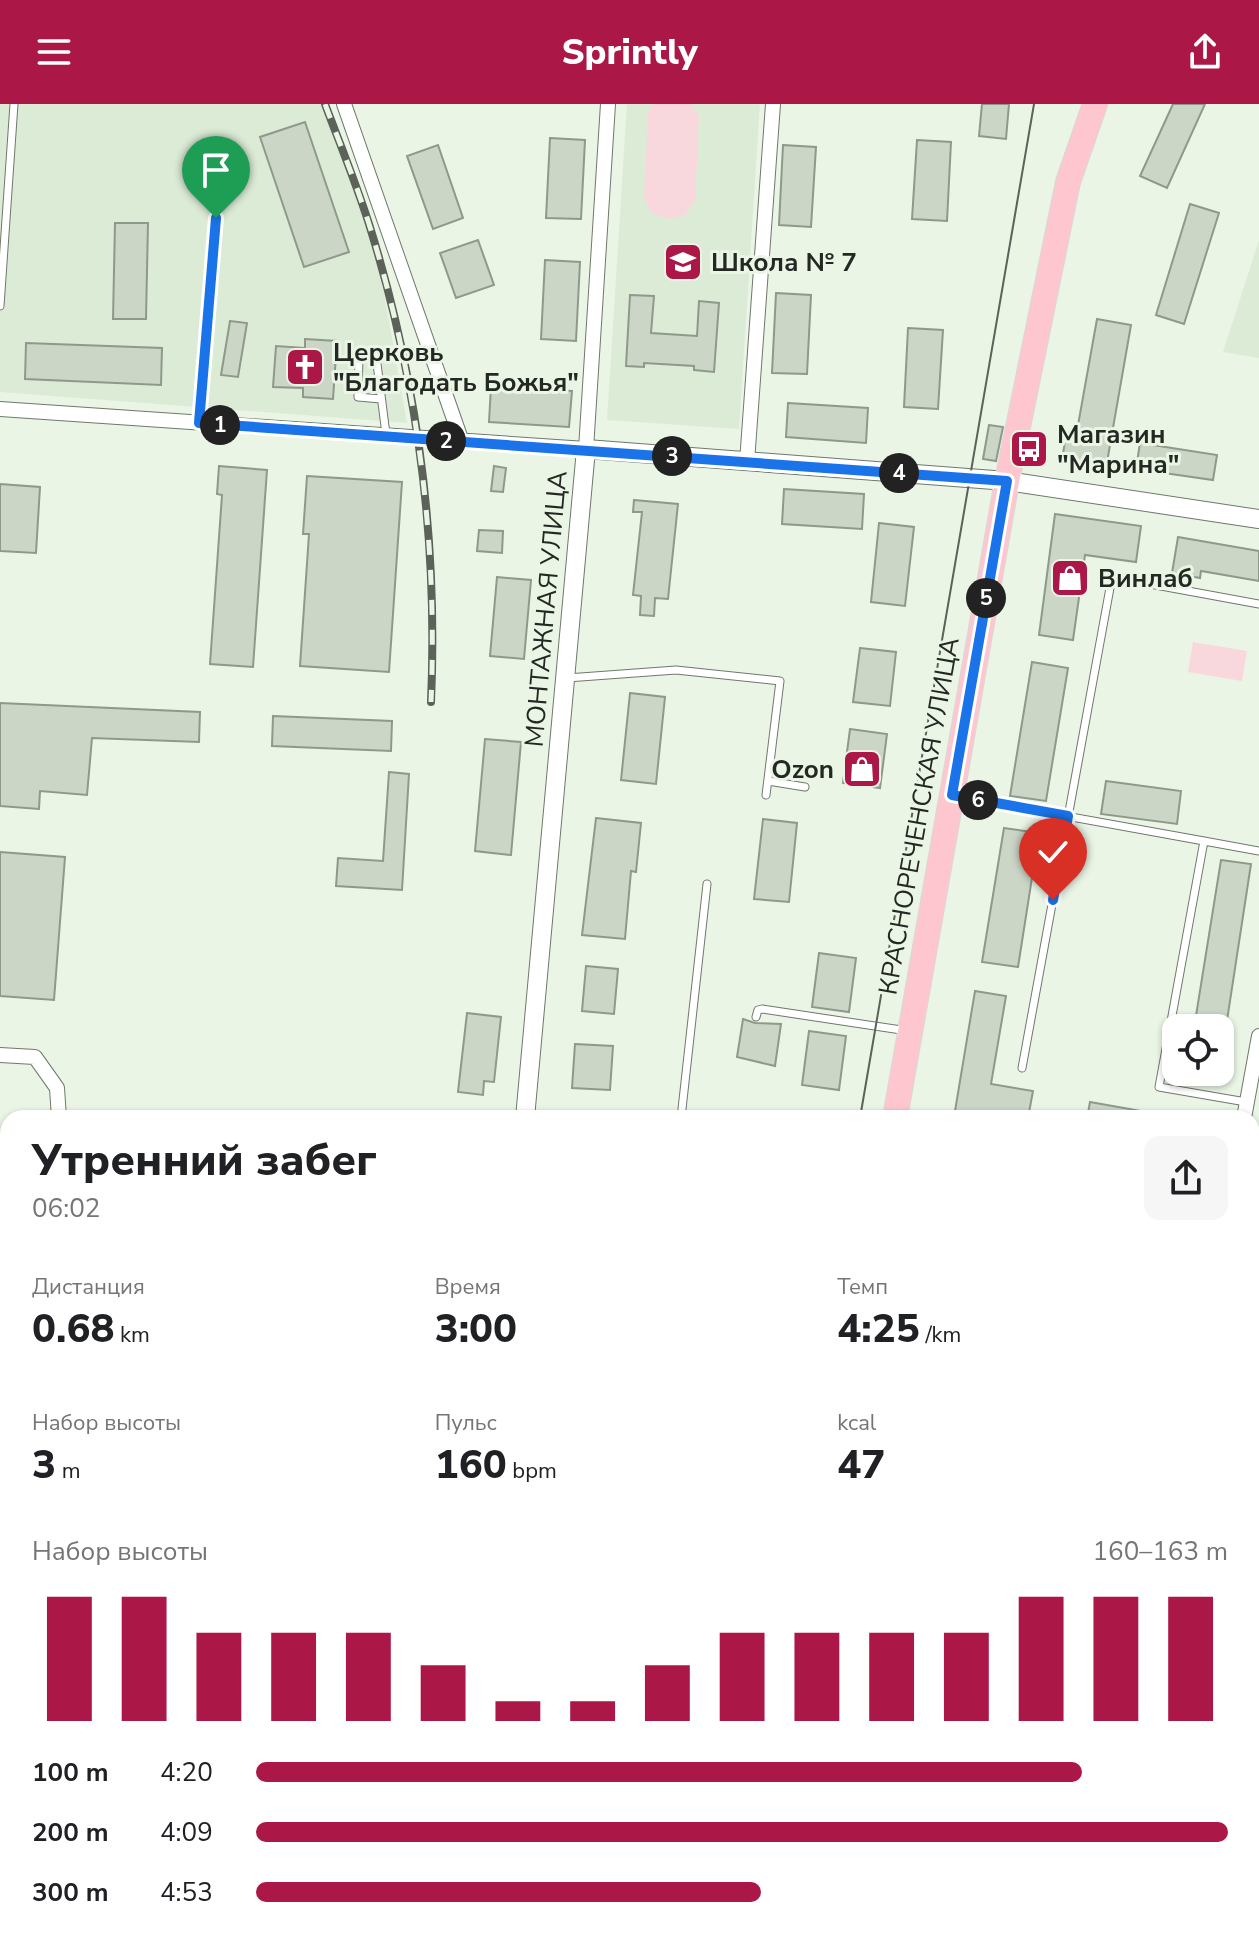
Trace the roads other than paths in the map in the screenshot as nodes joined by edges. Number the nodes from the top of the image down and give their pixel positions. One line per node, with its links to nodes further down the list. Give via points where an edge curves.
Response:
1 (14, 104): 7 (lane)
2 (344, 104): 12 (street)
3 (608, 104): 13 (street, МОНТАЖНАЯ УЛИЦА)
4 (773, 104): 14 (street)
5 (1095, 104): 15 (main road, КРАСНОРЕЧЕНСКАЯ УЛИЦА, via 1068,182)
6 (216, 218): 10 (lane)
7 (0, 306)
8 (381, 399): 8 (lane, via 376,356 359,355 358,397); 11 (lane)
9 (0, 409): 10 (street)
10 (199, 423): 11 (street)
11 (386, 436): 12 (street)
12 (462, 442): 13 (street)
13 (586, 449): 14 (street); 18 (street, МОНТАЖНАЯ УЛИЦА)
14 (747, 462): 15 (street)
15 (1007, 481): 16 (street); 22 (main road, КРАСНОРЕЧЕНСКАЯ УЛИЦА)
16 (1259, 519)
17 (1259, 604): 23 (lane, via 1112,577)
18 (567, 678): 19 (lane, via 676,670 780,681); 34 (street, МОНТАЖНАЯ УЛИЦА)
19 (768, 781): 20 (lane); 21 (lane)
20 (805, 787)
21 (766, 795)
22 (952, 795): 23 (lane); 28 (main road, КРАСНОРЕЧЕНСКАЯ УЛИЦА)
23 (1068, 816): 24 (lane); 31 (lane)
24 (1204, 841): 25 (lane); 32 (lane, via 1159,1087)
25 (1259, 851)
26 (707, 884): 35 (lane)
27 (756, 1017): 28 (lane, via 762,1009)
28 (910, 1031): 36 (main road, КРАСНОРЕЧЕНСКАЯ УЛИЦА)
29 (1259, 1036): 32 (street)
30 (0, 1055): 33 (street, via 35,1057 57,1088)
31 (1022, 1068)
32 (1247, 1102): 37 (street)
33 (58, 1110)
34 (526, 1110)
35 (682, 1110)
36 (896, 1110)
37 (1246, 1110)

